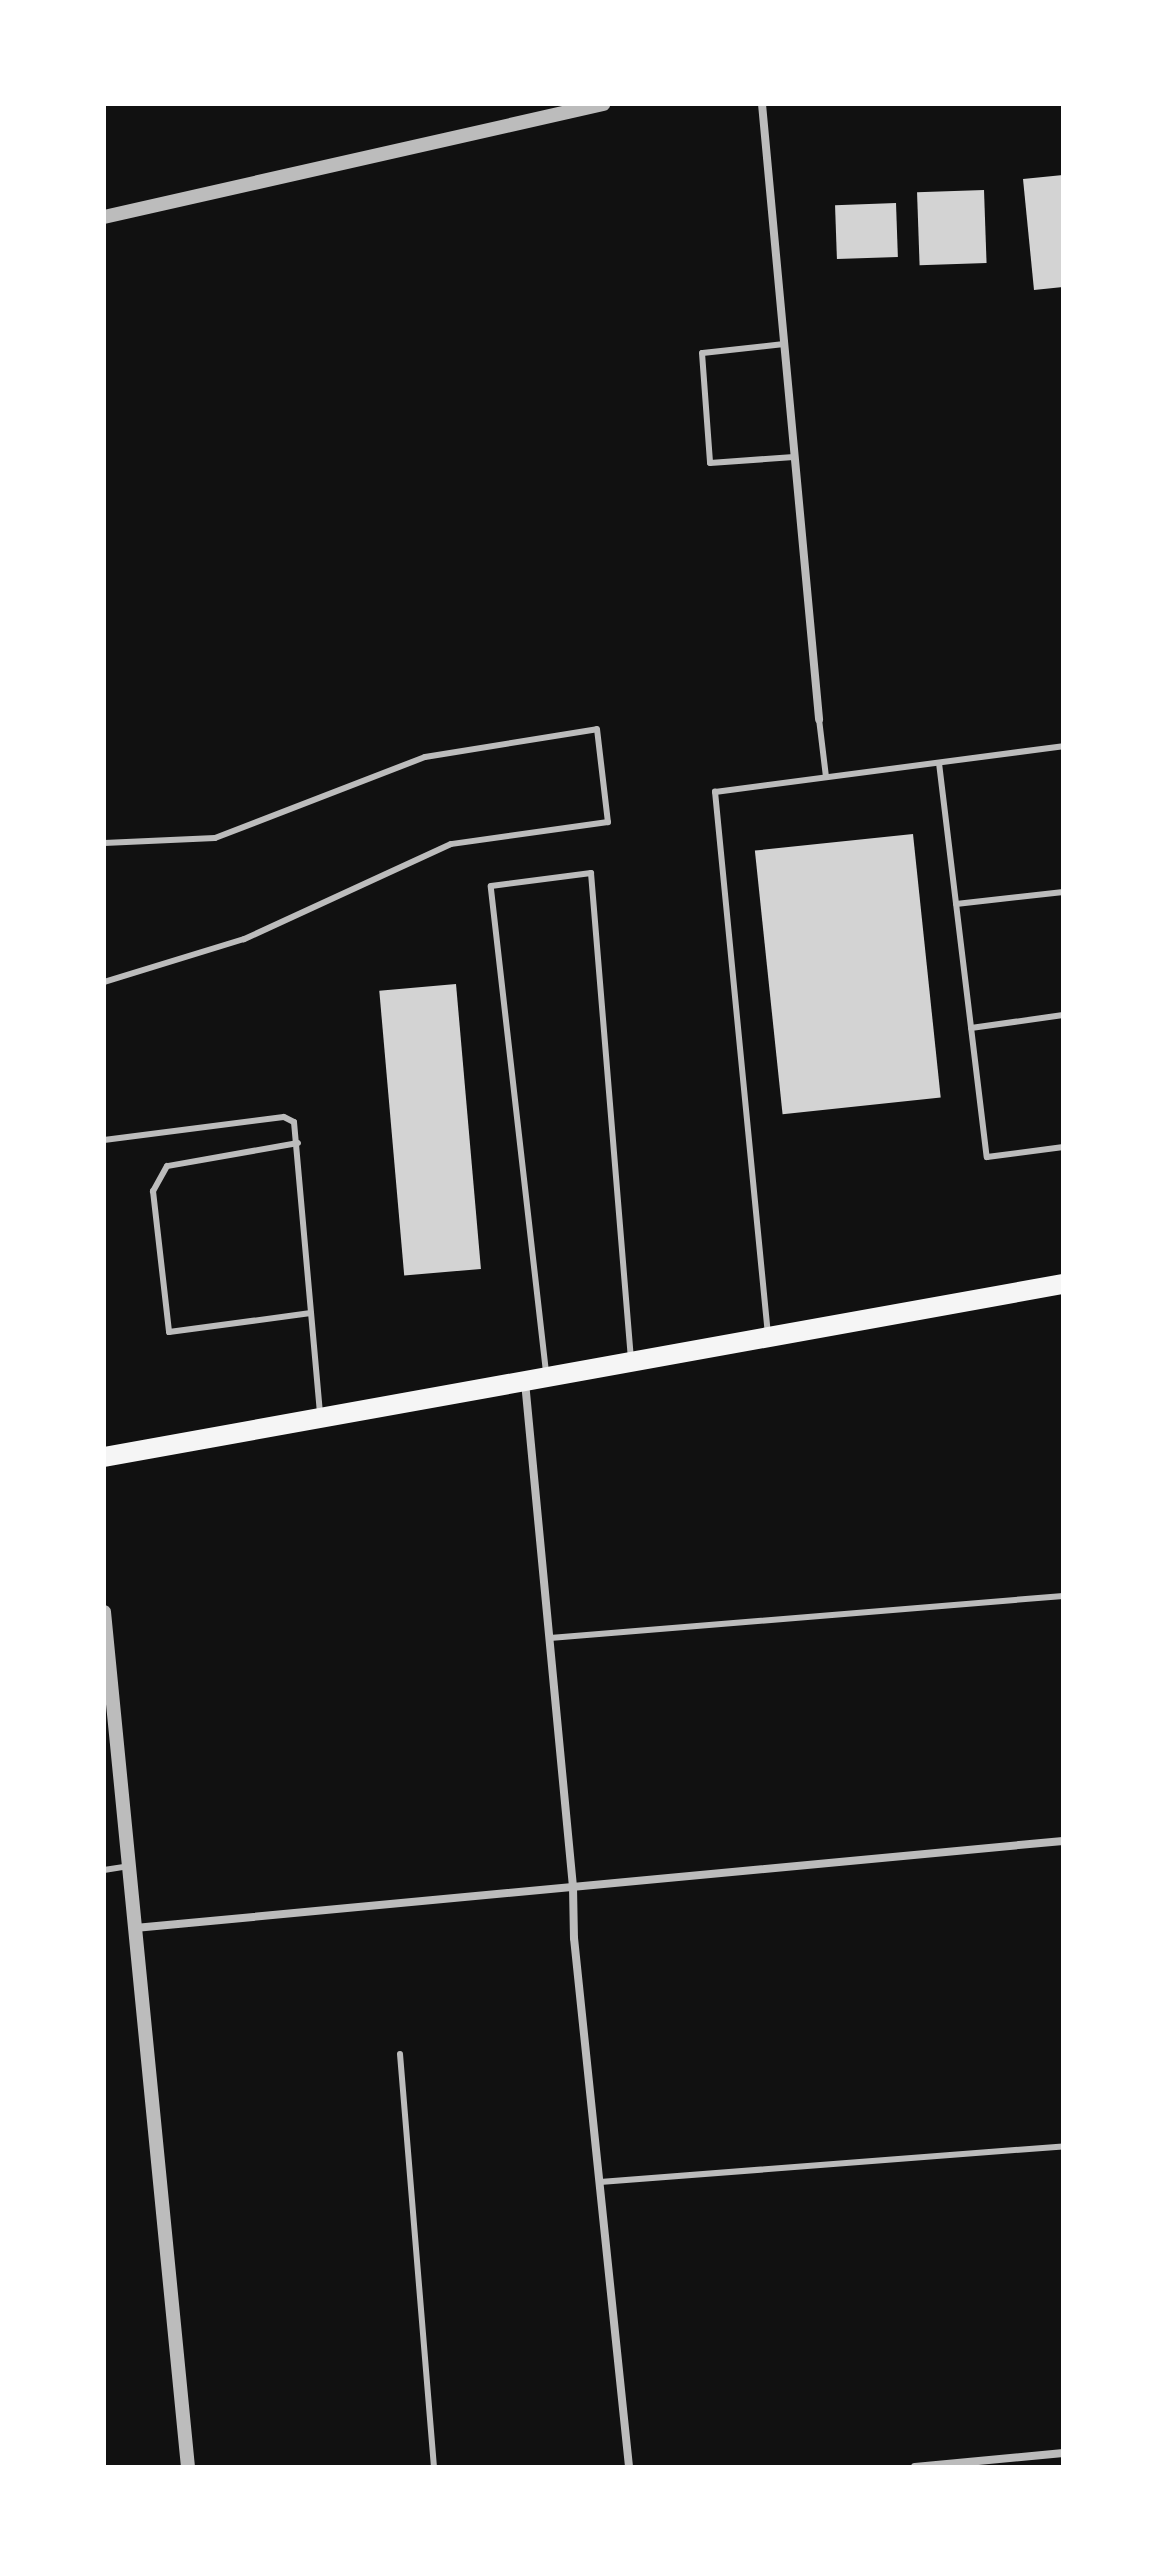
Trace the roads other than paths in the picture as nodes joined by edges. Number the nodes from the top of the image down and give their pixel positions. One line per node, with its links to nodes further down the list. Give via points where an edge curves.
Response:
1 (603, 104): 3 (street)
2 (762, 104): 4 (street)
3 (104, 217)
4 (784, 344): 5 (street); 5 (lane, via 702,353 710,463)
5 (794, 457): 6 (street)
6 (819, 719): 9 (lane)
7 (1063, 746): 8 (lane)
8 (939, 763): 9 (lane); 12 (lane)
9 (826, 777): 21 (lane, via 715,792)
10 (104, 843): 13 (lane, via 215,838 425,757 597,729 608,822 451,844 244,939)
11 (1063, 892): 12 (lane)
12 (956, 904): 15 (lane)
13 (104, 982)
14 (1063, 1015): 15 (lane)
15 (971, 1028): 18 (lane, via 987,1157)
16 (104, 1140): 17 (lane, via 284,1117 294,1122)
17 (298, 1143): 20 (lane); 20 (lane, via 167,1166 153,1191 169,1332)
18 (1063, 1147)
19 (1063, 1284): 21 (main road)
20 (311, 1313): 25 (lane)
21 (768, 1337): 22 (main road)
22 (631, 1361): 23 (main road); 23 (lane, via 591,873 491,886)
23 (546, 1377): 24 (main road)
24 (525, 1381): 25 (main road); 29 (street)
25 (321, 1418): 26 (main road)
26 (104, 1457)
27 (1063, 1596): 29 (lane)
28 (104, 1612): 31 (street)
29 (550, 1638): 33 (street)
30 (1063, 1841): 33 (street)
31 (129, 1866): 32 (lane); 34 (street)
32 (104, 1870)
33 (573, 1887): 34 (street); 37 (street)
34 (135, 1928): 39 (street)
35 (400, 2054): 40 (lane)
36 (1063, 2146): 37 (lane)
37 (600, 2182): 41 (street)
38 (1063, 2453): 42 (street)
39 (188, 2467)
40 (434, 2467)
41 (629, 2467)
42 (915, 2467)

